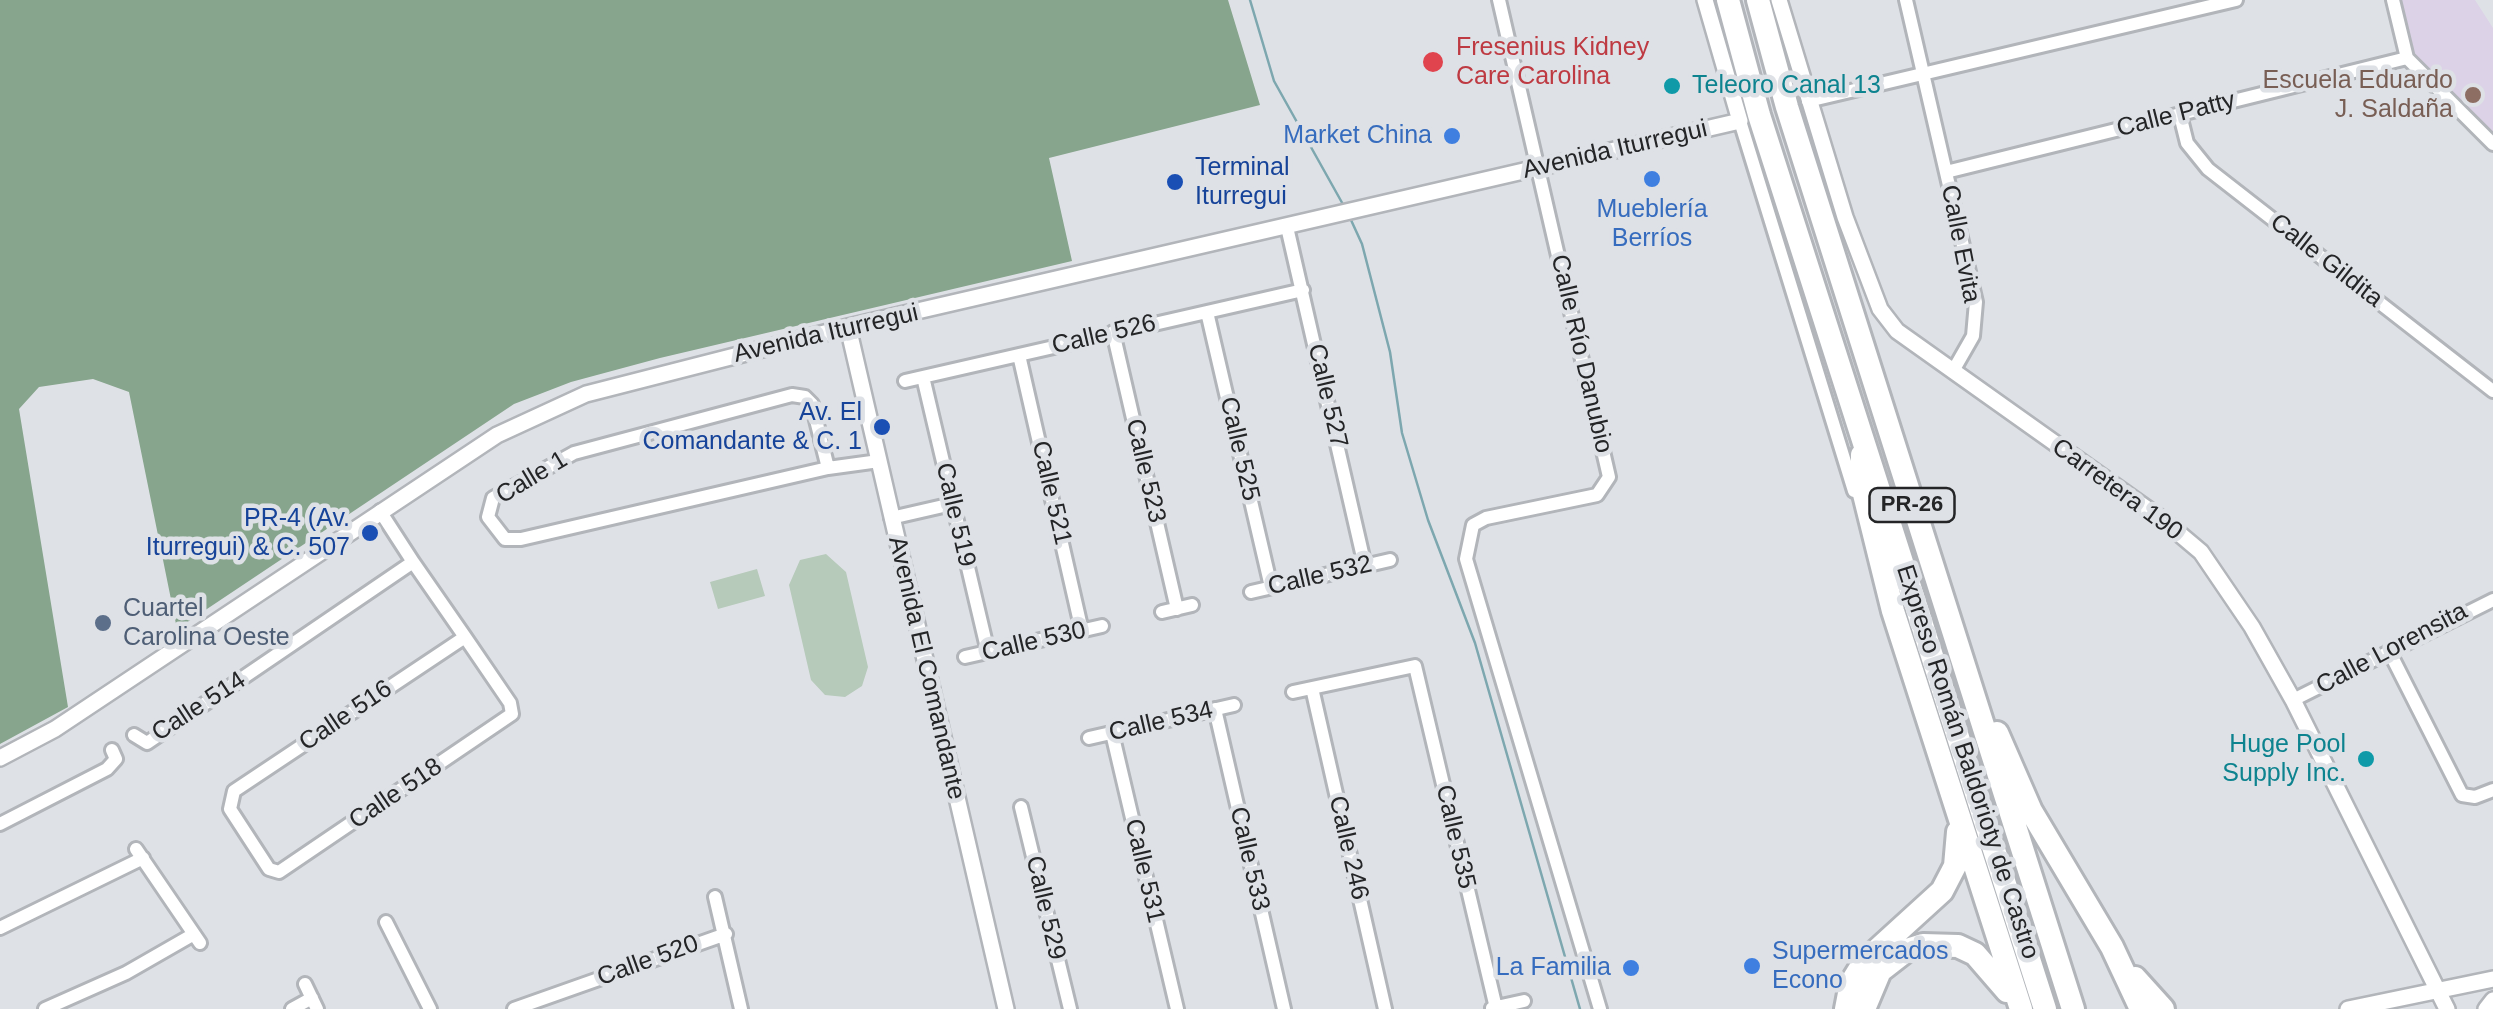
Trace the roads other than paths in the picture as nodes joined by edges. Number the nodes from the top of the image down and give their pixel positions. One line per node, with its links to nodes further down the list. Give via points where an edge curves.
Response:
1 (1499, 0): 15 (street, Calle Río Danubio)
2 (1705, 0): 13 (street)
3 (1728, 0): 27 (highway, Expreso Román Baldorioty de Castro / PR-26)
4 (1758, 0): 49 (highway, Expreso Román Baldorioty de Castro / PR-26)
5 (1779, 0): 11 (street, Carretera 190)
6 (1906, 0): 10 (street, Calle Evita)
7 (2236, 0): 10 (street)
8 (2393, 0): 9 (street)
9 (2407, 58): 12 (street, Calle Patty); 14 (street)
10 (1921, 73): 11 (street); 16 (street, Calle Evita)
11 (1808, 100): 23 (street, Carretera 190, via 1880,308 1897,331)
12 (2180, 115): 16 (street, Calle Patty); 26 (street, Calle Gildita, via 2188,142 2208,170)
13 (1740, 121): 15 (street, Avenida Iturregui); 41 (street, via 1881,590)
14 (2493, 144)
15 (1538, 168): 17 (street, Avenida Iturregui); 86 (street, Calle Río Danubio, via 1610,477 1597,495 1486,518 1473,525 1465,547)
16 (1946, 172): 23 (street, Calle Evita, via 1976,302 1972,336)
17 (1287, 227): 18 (street, Calle 527); 20 (street, Avenida Iturregui)
18 (1304, 290): 19 (street, Calle 526); 35 (street, Calle 527)
19 (1207, 312): 21 (street, Calle 526); 36 (street, Calle 525)
20 (848, 327): 28 (street, Avenida El Comandante); 31 (street, Avenida Iturregui, via 570,400 496,435)
21 (1114, 332): 22 (street, Calle 526); 40 (street, Calle 523)
22 (1019, 354): 24 (street, Calle 526); 44 (street, Calle 521)
23 (1952, 371): 52 (street, Carretera 190, via 2201,552)
24 (923, 377): 25 (street, Calle 526); 30 (street, Calle 519)
25 (905, 381)
26 (2493, 390)
27 (1862, 432): 41 (highway, via 1862,486); 90 (highway, Expreso Román Baldorioty de Castro / PR-26)
28 (879, 461): 29 (street, Calle 1); 32 (street, Avenida El Comandante)
29 (828, 468): 29 (street, Calle 1, via 521,539 502,536 486,511 493,498 574,453 792,396 812,404)
30 (952, 504): 32 (street); 47 (street, Calle 519)
31 (380, 511): 34 (street); 59 (street, Avenida Iturregui, via 55,729)
32 (891, 518): 81 (street, Avenida El Comandante)
33 (1390, 560): 35 (street, Calle 532)
34 (414, 562): 45 (street); 56 (street, Calle 514, via 147,743)
35 (1365, 566): 36 (street, Calle 532)
36 (1271, 587): 37 (street, Calle 532)
37 (1251, 592)
38 (2493, 600): 46 (street, Calle Lorensita)
39 (1192, 605): 40 (street)
40 (1177, 609): 42 (street)
41 (1893, 611): 62 (highway)
42 (1162, 612)
43 (1102, 626): 44 (street, Calle 530)
44 (1082, 631): 47 (street, Calle 530)
45 (466, 637): 64 (street, Calle 518, via 512,714); 64 (street, Calle 516, via 229,798 269,869)
46 (2389, 651): 52 (street, Calle Lorensita); 60 (street, via 2462,795 2475,798)
47 (988, 652): 48 (street, Calle 530)
48 (966, 657)
49 (1960, 659): 69 (highway, via 2031,812); 91 (highway, Expreso Román Baldorioty de Castro / PR-26)
50 (1312, 688): 51 (street); 75 (street, Calle 535, via 1414,666); 85 (street, Calle 246)
51 (1292, 692)
52 (2293, 700): 71 (street, Carretera 190)
53 (1234, 705): 54 (street, Calle 534)
54 (1214, 709): 55 (street, Calle 534); 84 (street, Calle 533)
55 (1112, 733): 57 (street, Calle 534); 83 (street, Calle 531)
56 (134, 735)
57 (1089, 738)
58 (112, 750): 63 (street, via 116,759 107,769)
59 (0, 758)
60 (2493, 790)
61 (1021, 807): 82 (street, Calle 529)
62 (1957, 814): 87 (highway, via 1958,853 1942,892 1864,962); 89 (highway)
63 (0, 824)
64 (279, 872)
65 (715, 897): 68 (street)
66 (386, 922): 78 (street)
67 (0, 928): 76 (street, via 140,854 197,938)
68 (726, 934): 79 (street, Calle 520); 80 (street)
69 (2112, 947): 92 (highway); 93 (highway)
70 (2493, 979): 71 (street)
71 (2436, 992): 94 (street); 95 (street); 96 (street, Carretera 190)
72 (311, 997): 77 (street)
73 (2493, 1000): 97 (street)
74 (1524, 1001): 75 (street)
75 (1493, 1008)
76 (45, 1009)
77 (292, 1009)
78 (430, 1009)
79 (514, 1009)
80 (741, 1009)
81 (1006, 1009)
82 (1070, 1009)
83 (1177, 1009)
84 (1284, 1009)
85 (1385, 1009)
86 (1600, 1009)
87 (1846, 1009)
88 (1864, 1009): 89 (highway, via 1870,986 1891,960 1938,944 1958,946 1987,964)
89 (2018, 1009)
90 (2045, 1009)
91 (2073, 1009)
92 (2141, 1009)
93 (2163, 1009)
94 (2348, 1009)
95 (2392, 1009)
96 (2448, 1009)
97 (2486, 1009)

